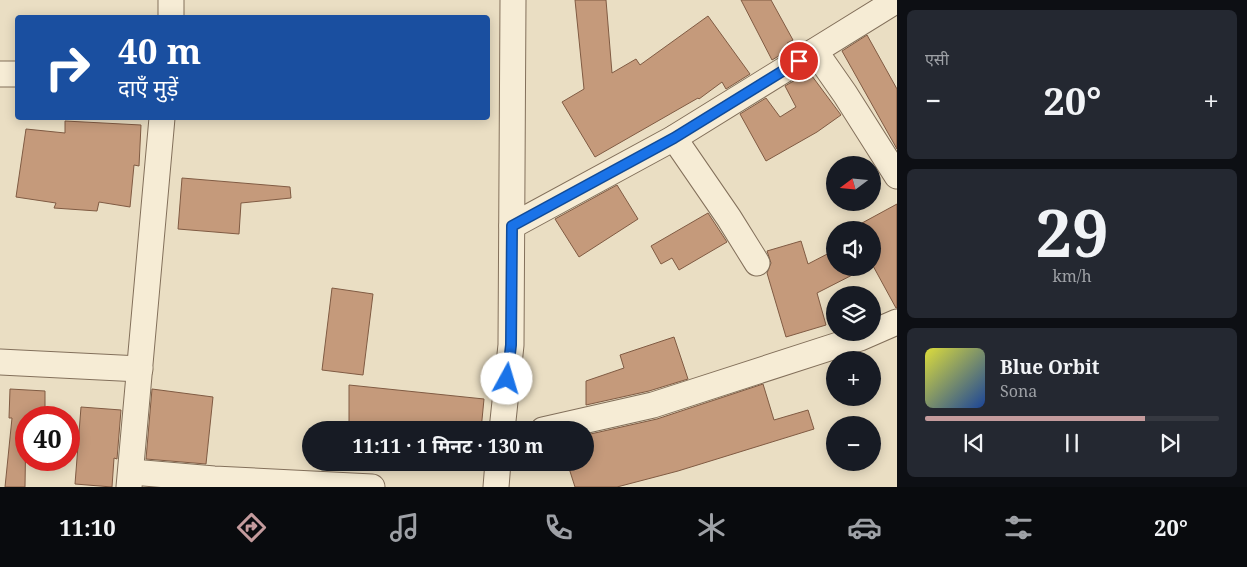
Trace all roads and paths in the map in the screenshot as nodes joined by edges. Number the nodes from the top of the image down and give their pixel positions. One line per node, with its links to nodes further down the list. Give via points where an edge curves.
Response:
1 (171, 0): 4 (street)
2 (513, 0): 11 (street)
3 (897, 0): 5 (street)
4 (171, 15)
5 (815, 51): 9 (street); 10 (street)
6 (0, 74): 7 (street)
7 (15, 74)
8 (162, 120): 15 (street)
9 (674, 138): 11 (street); 12 (street)
10 (897, 176)
11 (512, 226): 16 (street, via 511,345)
12 (757, 263)
13 (897, 322): 17 (street, via 860,338 653,405)
14 (0, 362): 15 (street)
15 (140, 369): 19 (street)
16 (503, 421)
17 (583, 421)
18 (497, 471): 21 (street)
19 (131, 479): 20 (street, via 214,479)
20 (372, 487)
21 (496, 487)

